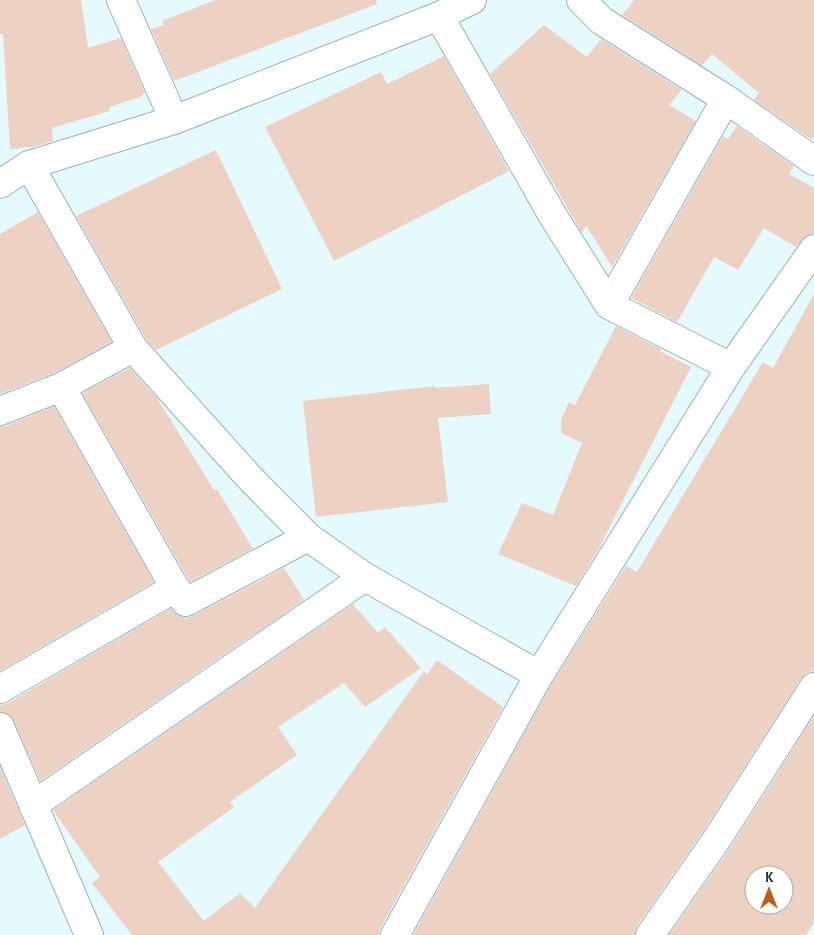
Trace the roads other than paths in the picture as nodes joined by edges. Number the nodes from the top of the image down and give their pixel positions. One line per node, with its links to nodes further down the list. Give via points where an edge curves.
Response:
1 (121, 0): 6 (street)
2 (472, 0): 4 (street)
3 (581, 0): 5 (street, via 602,21)
4 (439, 16): 6 (street); 11 (street, via 553,216)
5 (726, 99): 7 (street); 11 (street)
6 (174, 120): 8 (street)
7 (814, 162)
8 (29, 165): 9 (street); 12 (street)
9 (0, 184)
10 (814, 249): 13 (street)
11 (609, 304): 13 (street)
12 (132, 348): 14 (street); 16 (street, via 248,476)
13 (731, 367): 19 (street)
14 (61, 387): 15 (street); 18 (street)
15 (0, 411)
16 (308, 536): 17 (street); 18 (street, via 186,602)
17 (365, 577): 19 (street); 23 (street)
18 (175, 588): 21 (street)
19 (539, 674): 25 (street)
20 (814, 687): 26 (street, via 717,839)
21 (0, 689)
22 (0, 727): 23 (street)
23 (34, 805): 24 (street)
24 (88, 935)
25 (395, 935)
26 (650, 935)

